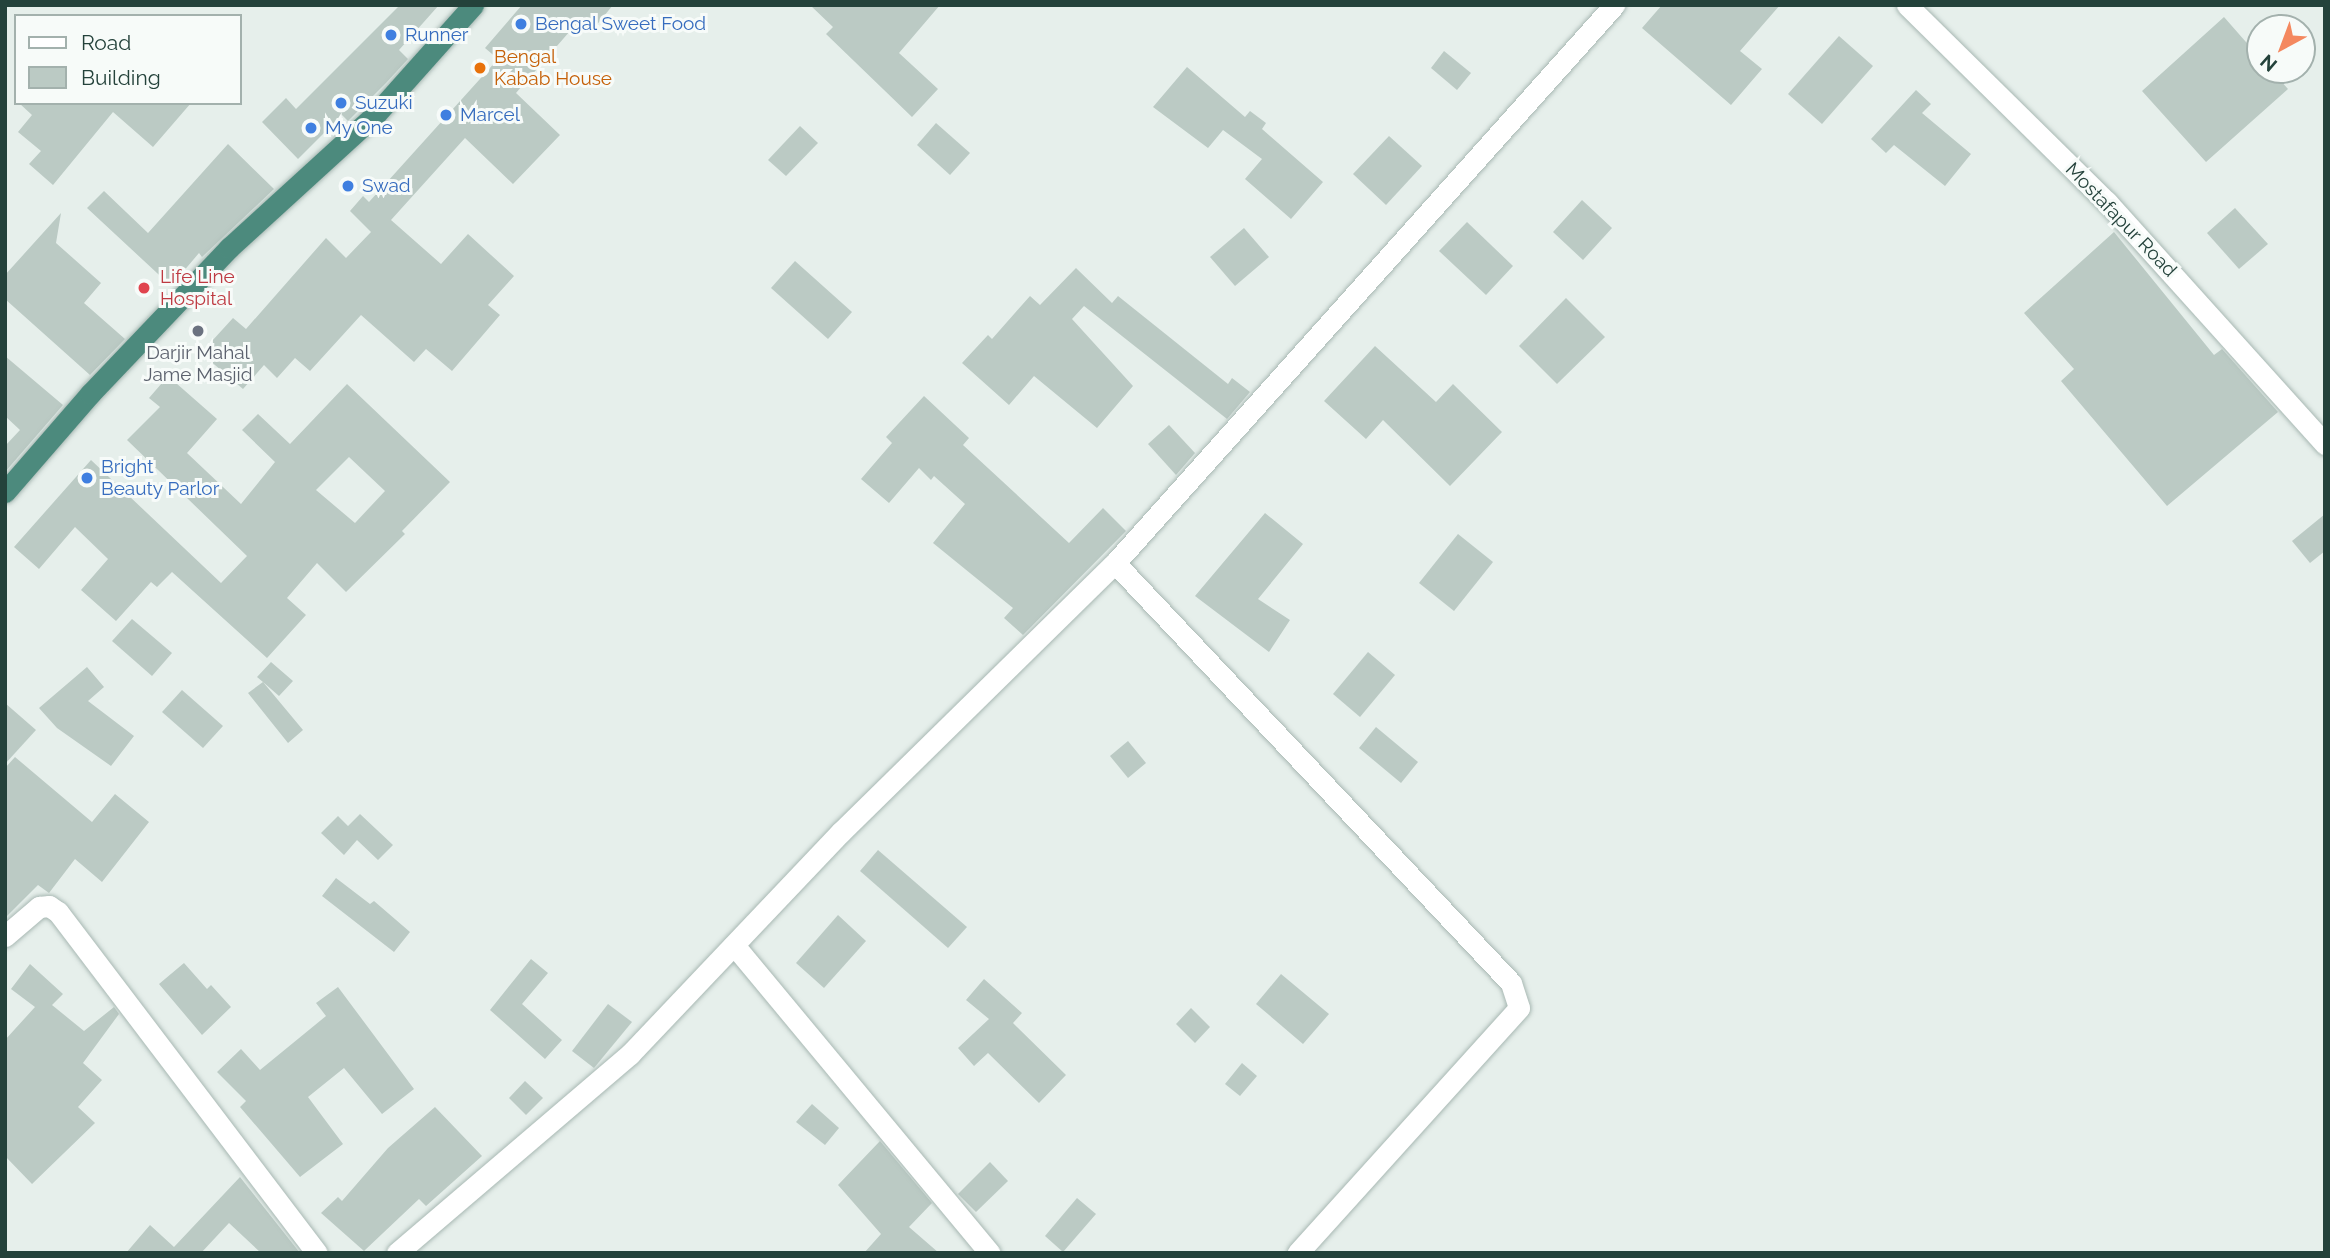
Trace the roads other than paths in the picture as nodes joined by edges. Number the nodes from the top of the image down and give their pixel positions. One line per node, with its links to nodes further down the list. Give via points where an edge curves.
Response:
1 (473, 5): 5 (highway, via 376,114 229,248 90,394)
2 (1614, 5): 6 (street)
3 (1907, 5): 4 (street, Mostafapur Road, via 2107,202)
4 (2325, 444)
5 (5, 492)
6 (1115, 563): 8 (street, via 841,832); 12 (street, via 1511,983 1519,1008)
7 (5, 936): 9 (street, via 39,907 50,906 58,912)
8 (734, 945): 10 (street, via 630,1054); 11 (street)
9 (317, 1253)
10 (397, 1253)
11 (990, 1253)
12 (1298, 1253)

